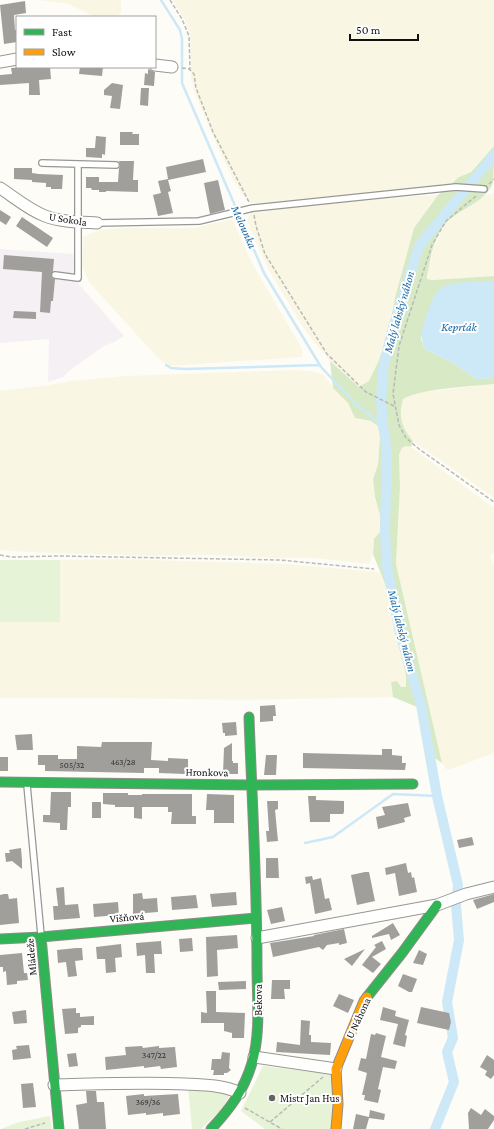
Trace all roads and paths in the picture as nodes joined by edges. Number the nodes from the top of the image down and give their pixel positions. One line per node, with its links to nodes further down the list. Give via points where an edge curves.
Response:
1 (170, 0): 11 (path, via 189,36 189,70 194,74 196,88 213,132)
2 (16, 59): 3 (street)
3 (0, 62)
4 (156, 64): 5 (street)
5 (172, 66)
6 (42, 163): 7 (lane)
7 (78, 164): 8 (lane); 12 (lane)
8 (116, 165)
9 (0, 188): 12 (street, U Sokola, via 43,215)
10 (484, 189): 11 (lane, via 456,187); 15 (path, via 446,221 432,245 399,346 393,394)
11 (252, 208): 13 (lane, via 199,222); 15 (path, via 265,254 327,354 366,392)
12 (78, 222): 13 (street, U Sokola); 14 (lane, via 78,278)
13 (96, 223)
14 (55, 275)
15 (395, 407): 16 (path, via 399,425 406,438)
16 (494, 502)
17 (0, 555): 18 (path, via 280,560)
18 (374, 569)
19 (249, 717): 23 (street, Bekova)
20 (0, 782): 21 (street, Hronkova)
21 (27, 782): 23 (street, Hronkova); 27 (lane, Mládeže)
22 (413, 784): 23 (street, Hronkova)
23 (251, 785): 26 (street, Bekova)
24 (494, 887): 25 (street)
25 (437, 905): 28 (street); 31 (street, U Náhona, via 364,1001)
26 (256, 918): 27 (street, Višňová); 28 (street, Bekova)
27 (41, 937): 29 (street, Višňová); 32 (street, Mládeže)
28 (257, 938): 30 (street, Bekova, via 258,1021)
29 (0, 939)
30 (254, 1057): 31 (street); 33 (street, Bekova)
31 (335, 1068): 36 (path); 41 (street, via 338,1104)
32 (54, 1085): 33 (street, via 178,1084 218,1086); 38 (street, Mládeže)
33 (240, 1093): 34 (street, Bekova)
34 (235, 1102): 36 (path); 39 (street, Bekova)
35 (48, 1122): 37 (path)
36 (270, 1122): 40 (path)
37 (25, 1129)
38 (59, 1129)
39 (211, 1129)
40 (282, 1129)
41 (336, 1129)

